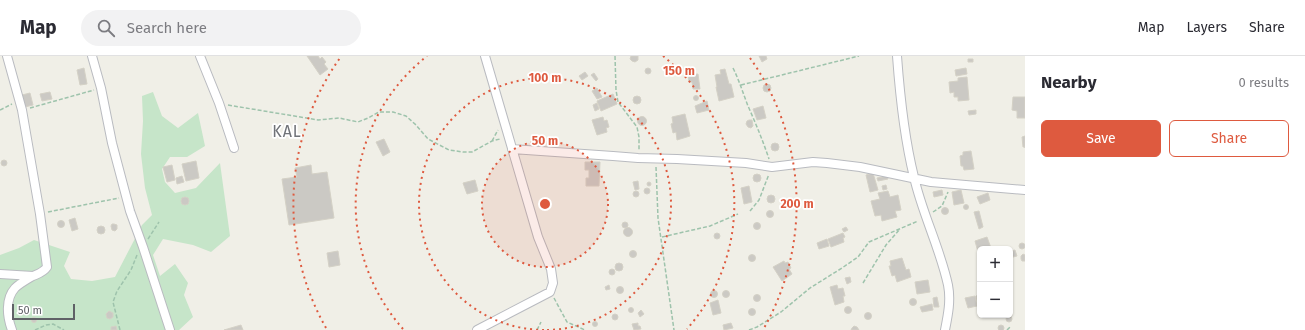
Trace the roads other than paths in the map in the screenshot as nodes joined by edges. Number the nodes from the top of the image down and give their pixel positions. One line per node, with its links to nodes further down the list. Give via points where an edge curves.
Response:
1 (7, 56): 11 (street, via 22,110 47,267 44,272)
2 (92, 56): 13 (street, via 130,211)
3 (200, 56): 6 (street)
4 (485, 56): 7 (street)
5 (897, 56): 8 (street, via 901,110)
6 (234, 148)
7 (512, 149): 8 (street, via 746,163 772,167 827,162); 14 (street, via 538,237 551,269 553,283 550,292)
8 (914, 178): 9 (street, via 931,182); 15 (street, via 948,286 949,304)
9 (1025, 190)
10 (0, 274): 11 (street)
11 (33, 276): 12 (street, via 15,288 8,300 8,320)
12 (12, 330)
13 (170, 330)
14 (477, 330)
15 (945, 330)

